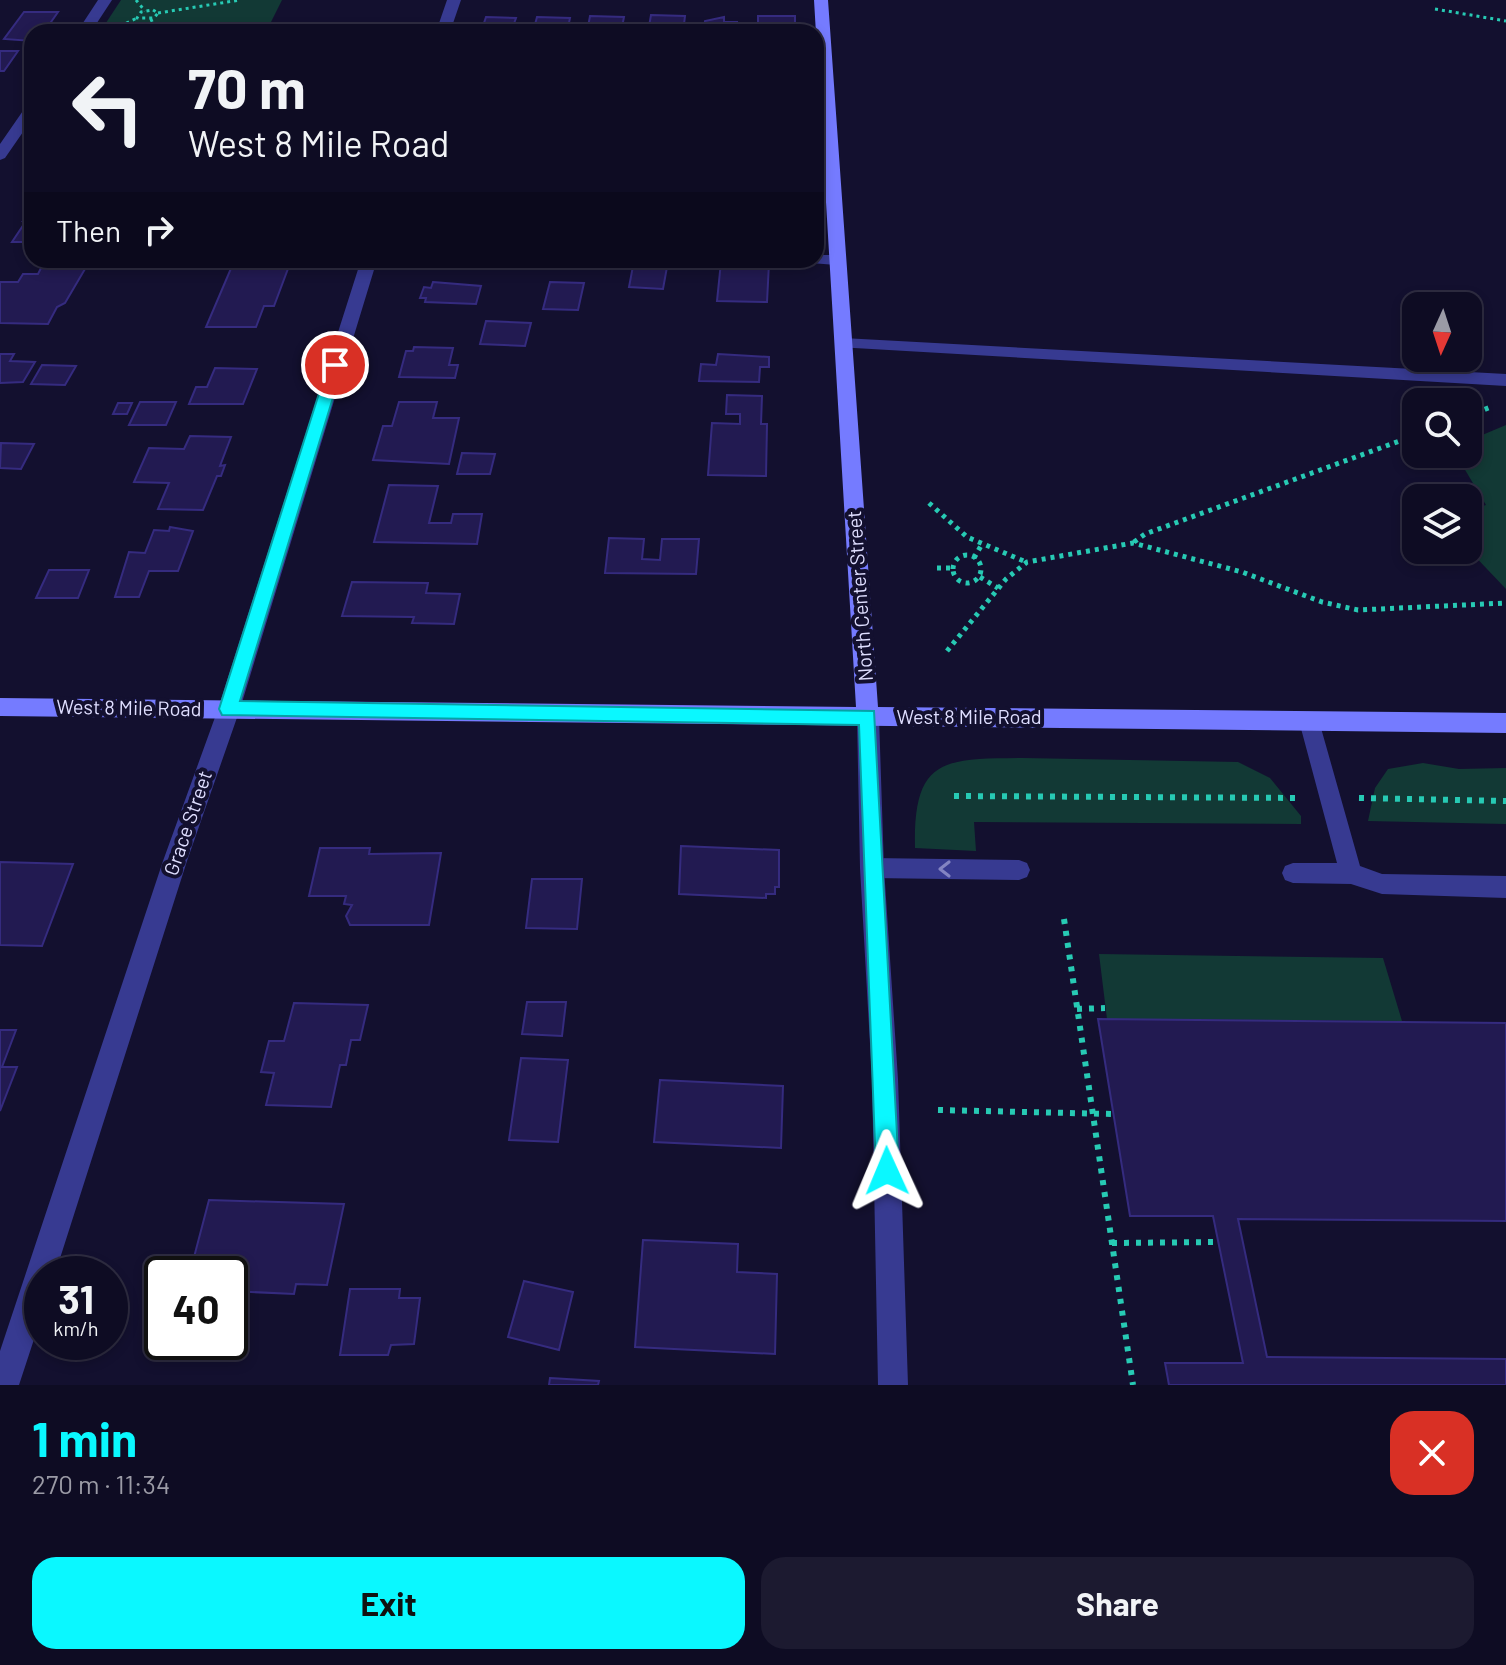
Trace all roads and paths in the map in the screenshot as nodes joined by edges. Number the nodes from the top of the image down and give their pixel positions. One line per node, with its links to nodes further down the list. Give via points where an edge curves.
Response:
1 (105, 0): 12 (street)
2 (136, 0): 7 (path)
3 (240, 0): 8 (path)
4 (454, 0): 15 (street)
5 (821, 0): 16 (main road, North Center Street)
6 (1435, 9): 11 (path)
7 (145, 11): 8 (path); 9 (path)
8 (158, 13): 10 (path)
9 (137, 18): 10 (path); 13 (path)
10 (151, 19): 14 (path)
11 (1506, 21)
12 (89, 24)
13 (127, 24)
14 (153, 24)
15 (446, 24)
16 (822, 24)
17 (824, 52): 21 (main road, North Center Street)
18 (24, 120): 19 (street)
19 (0, 155)
20 (824, 260): 21 (lane)
21 (836, 260): 23 (main road, North Center Street)
22 (367, 268): 40 (street, Grace Street)
23 (843, 343): 24 (lane); 41 (main road, North Center Street)
24 (1506, 380)
25 (1506, 402): 26 (path)
26 (1482, 411)
27 (1402, 440): 29 (path, via 1145,534)
28 (929, 503): 30 (path)
29 (1133, 543): 32 (path); 37 (path, via 1358,610)
30 (982, 544): 31 (path); 32 (path)
31 (974, 558): 34 (path, via 959,557); 35 (path, via 983,568)
32 (1027, 562): 36 (path)
33 (937, 568): 34 (path)
34 (951, 568): 35 (path, via 962,580)
35 (980, 577): 36 (path)
36 (998, 588): 38 (path)
37 (1506, 603)
38 (947, 651)
39 (0, 707): 40 (main road, West 8 Mile Road)
40 (229, 709): 41 (main road, West 8 Mile Road); 61 (street, Grace Street)
41 (868, 717): 42 (main road, West 8 Mile Road); 48 (street, North Center Street)
42 (1309, 721): 43 (main road, West 8 Mile Road); 51 (lane)
43 (1506, 723)
44 (954, 796): 45 (path)
45 (1268, 798)
46 (1384, 798): 47 (path)
47 (1506, 801)
48 (872, 868): 49 (lane, one-way to 48); 62 (street, North Center Street, via 885,1079)
49 (1019, 870)
50 (1293, 873): 51 (lane)
51 (1351, 874): 52 (lane, via 1382,884)
52 (1506, 887)
53 (1064, 919): 55 (path)
54 (1105, 1008): 55 (path)
55 (1077, 1009): 57 (path)
56 (938, 1110): 57 (path)
57 (1093, 1114): 58 (path); 60 (path)
58 (1113, 1114)
59 (1218, 1242): 60 (path)
60 (1112, 1243): 63 (path)
61 (4, 1385)
62 (893, 1385)
63 (1133, 1385)

